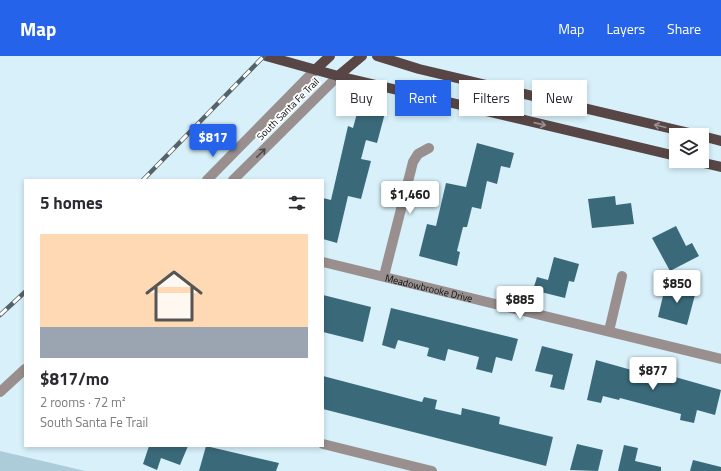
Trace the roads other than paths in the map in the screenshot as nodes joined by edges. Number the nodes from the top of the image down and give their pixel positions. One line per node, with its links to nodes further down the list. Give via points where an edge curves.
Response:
1 (266, 56): 6 (main road)
2 (330, 56): 6 (main road, South Santa Fe Trail)
3 (362, 56): 8 (main road, South Santa Fe Trail)
4 (377, 56): 7 (main road)
5 (407, 56): 7 (main road)
6 (316, 69): 8 (main road); 16 (street, South Santa Fe Trail)
7 (419, 69): 9 (main road, one-way to 7)
8 (338, 76): 13 (main road, one-way to 13); 17 (street, South Santa Fe Trail, one-way to 8)
9 (669, 128)
10 (709, 138): 11 (main road)
11 (721, 141)
12 (428, 148): 19 (street, via 418,154 413,162)
13 (669, 154)
14 (709, 164): 15 (main road)
15 (721, 167)
16 (208, 179)
17 (234, 179)
18 (324, 262): 19 (street, Meadowbrooke Drive)
19 (384, 276): 21 (street, Meadowbrooke Drive)
20 (622, 276): 21 (street)
21 (609, 331): 22 (street, Meadowbrooke Drive)
22 (721, 359)
23 (24, 370): 24 (street)
24 (0, 392)
25 (324, 444): 26 (street)
26 (432, 471)

